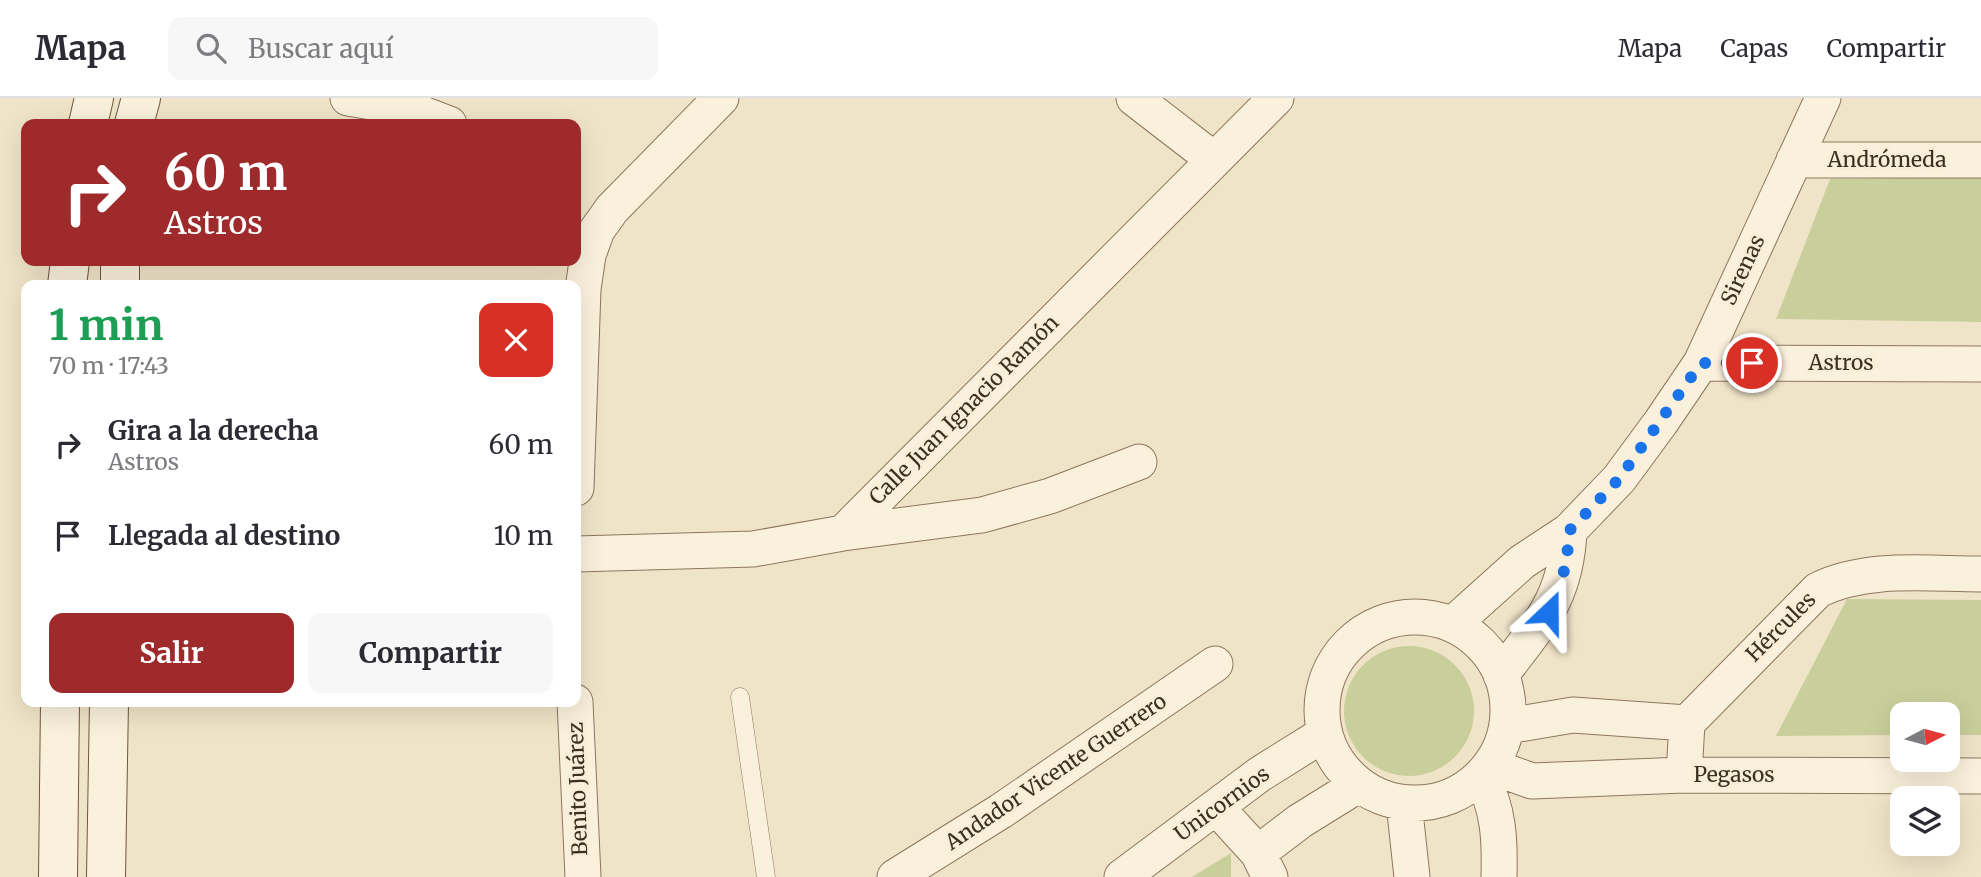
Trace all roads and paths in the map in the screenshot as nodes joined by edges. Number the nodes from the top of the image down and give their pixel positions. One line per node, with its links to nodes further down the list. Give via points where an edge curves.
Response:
1 (93, 98): 8 (main road)
2 (141, 98): 9 (main road)
3 (348, 98): 10 (street, via 407,108)
4 (721, 98): 14 (street, via 611,209)
5 (1134, 98): 11 (street)
6 (1276, 98): 11 (street, Calle Juan Ignacio Ramón)
7 (1823, 98): 12 (street, Sirenas)
8 (89, 119)
9 (135, 119)
10 (436, 119)
11 (1213, 159): 20 (street, Calle Juan Ignacio Ramón)
12 (1794, 160): 13 (street, Andrómeda); 16 (street, Sirenas)
13 (1981, 160)
14 (587, 222): 15 (street)
15 (581, 346)
16 (1701, 363): 17 (street, Astros); 19 (street, Sirenas, via 1619,479)
17 (1981, 364)
18 (1139, 462): 20 (street, via 982,516)
19 (1569, 531): 23 (street, Sirenas, via 1522,562); 25 (street, via 1568,559 1553,604)
20 (843, 533): 21 (street, via 753,549)
21 (581, 554)
22 (1981, 573): 30 (street, Hércules, via 1863,575 1842,578 1818,590)
23 (1453, 624): 25 (street, via 1482,644); 32 (street, via 1412,616 1371,626 1339,653 1322,692)
24 (1215, 664): 44 (street, Andador Vicente Guerrero, via 1012,804)
25 (1501, 675): 31 (street, via 1508,700)
26 (740, 697): 43 (lane)
27 (60, 707): 40 (main road)
28 (109, 707): 41 (main road)
29 (575, 707): 42 (street, Benito Juárez)
30 (1687, 723): 31 (street, via 1573,715); 34 (street)
31 (1507, 726): 33 (street)
32 (1324, 734): 36 (street, via 1337,762); 38 (street, Unicornios, via 1260,774)
33 (1487, 769): 34 (street, Pegasos, via 1532,781); 37 (street, via 1459,793 1432,802); 47 (street, via 1500,828)
34 (1684, 775): 35 (street, Pegasos)
35 (1981, 776)
36 (1358, 785): 37 (street); 39 (street, via 1300,821)
37 (1404, 803): 46 (street)
38 (1217, 808): 39 (street); 45 (street, Unicornios)
39 (1264, 865)
40 (58, 877)
41 (106, 877)
42 (583, 877)
43 (766, 877)
44 (895, 877)
45 (1122, 877)
46 (1412, 877)
47 (1499, 877)

